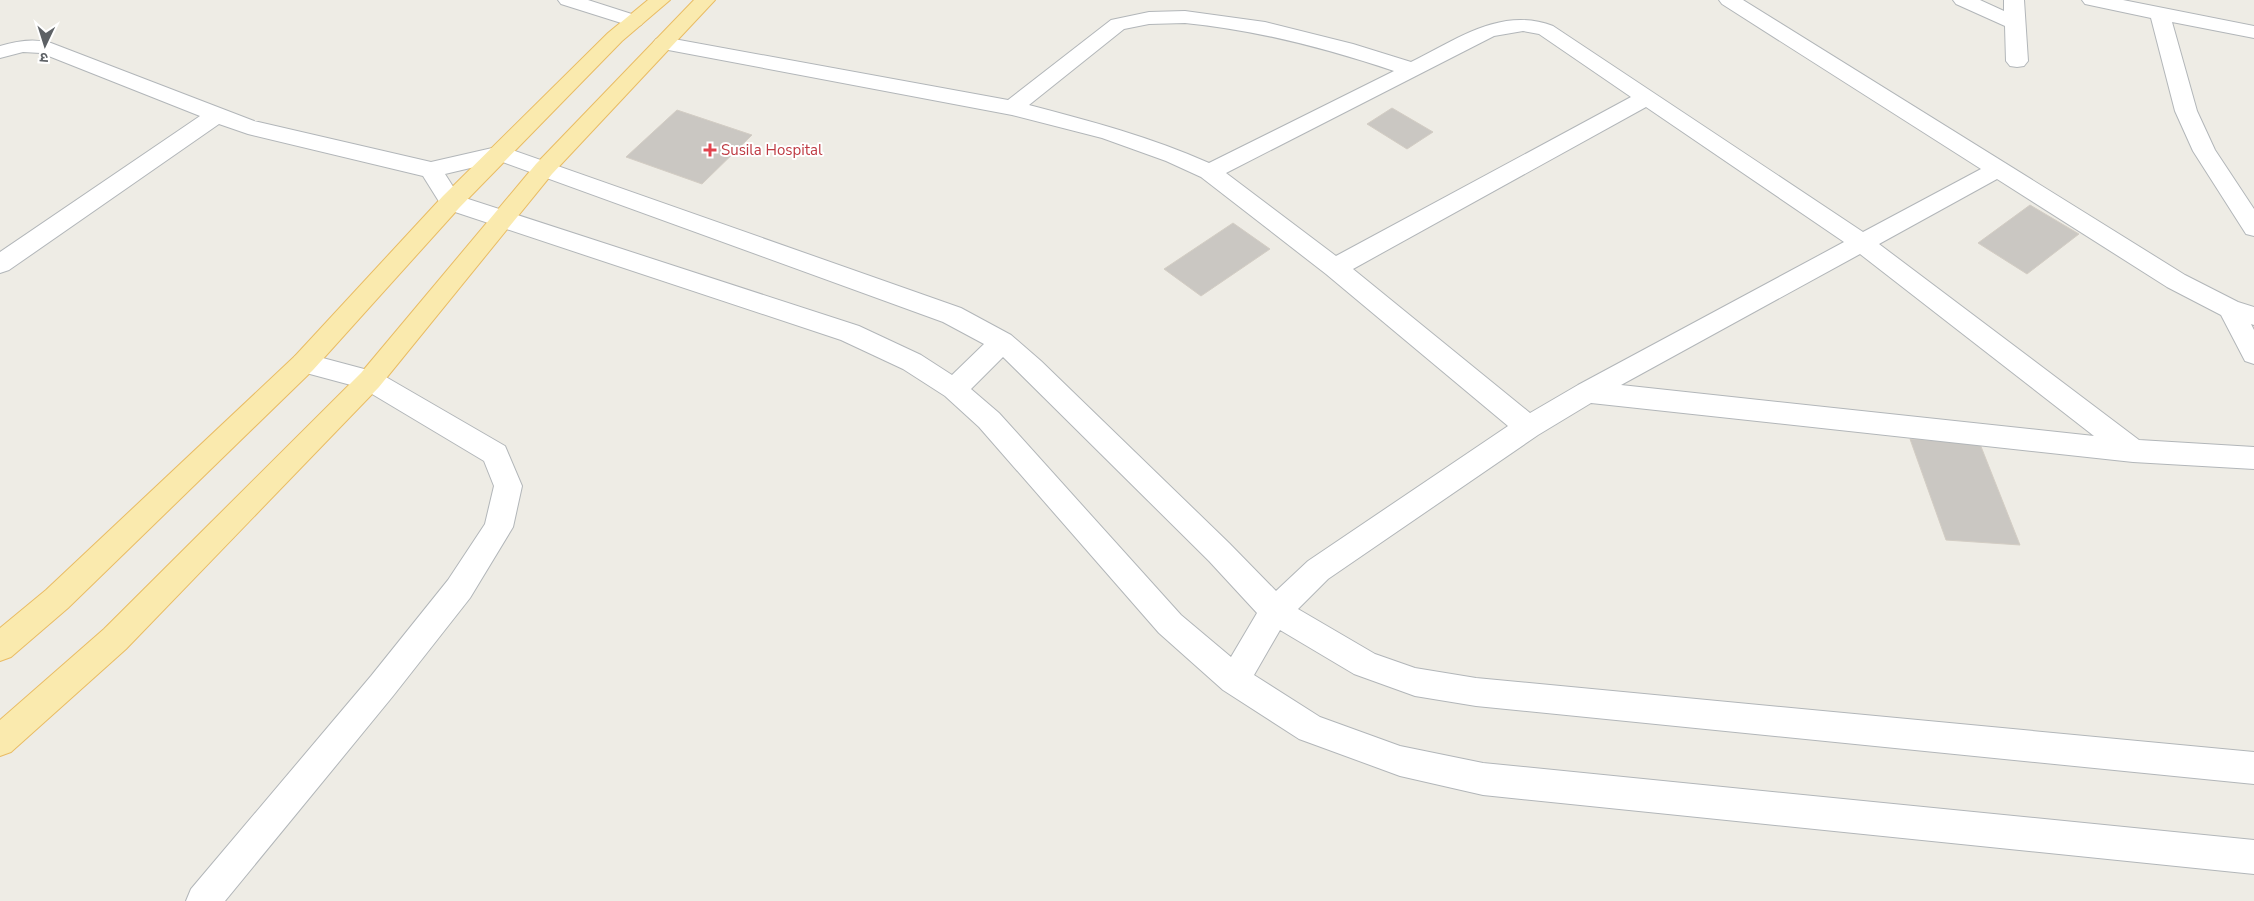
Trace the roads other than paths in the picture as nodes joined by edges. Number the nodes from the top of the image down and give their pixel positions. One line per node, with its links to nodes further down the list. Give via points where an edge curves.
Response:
1 (568, 0): 9 (street)
2 (660, 0): 9 (main road)
3 (705, 0): 12 (main road)
4 (1729, 0): 21 (street)
5 (1963, 0): 10 (street)
6 (2014, 0): 10 (street)
7 (2092, 0): 8 (street)
8 (2160, 14): 11 (street); 26 (street, via 2190,119 2204,151)
9 (634, 21): 19 (main road)
10 (2016, 23): 14 (street)
11 (2254, 32)
12 (663, 44): 17 (street); 20 (main road)
13 (0, 52): 18 (street, via 22,46 44,47)
14 (2018, 61)
15 (1413, 70): 16 (street, via 1487,32 1530,23 1546,30); 17 (street, via 1263,18 1220,9 1176,8 1142,13 1119,24); 23 (street)
16 (1646, 98): 27 (street); 29 (street)
17 (1012, 108): 23 (street, via 1117,136)
18 (216, 115): 22 (street, via 284,137); 28 (street)
19 (501, 153): 20 (street); 22 (street); 24 (main road)
20 (544, 168): 25 (main road); 32 (street, via 952,315)
21 (1998, 169): 27 (street); 30 (street, via 2176,281)
22 (431, 170): 24 (street)
23 (1209, 172): 29 (street)
24 (451, 202): 25 (street); 34 (main road)
25 (501, 218): 35 (main road); 36 (street, via 850,333 912,362)
26 (2254, 228)
27 (1862, 243): 37 (street); 39 (street)
28 (0, 264)
29 (1335, 268): 38 (street)
30 (2230, 309): 31 (street); 33 (street)
31 (2254, 316)
32 (1002, 342): 36 (street); 41 (street, via 1219,552)
33 (2254, 354)
34 (304, 363): 35 (street); 42 (main road, via 57,599)
35 (370, 380): 44 (main road, via 115,639); 47 (street, via 495,454 508,486 499,528 459,589 400,664)
36 (954, 389): 43 (street, via 989,420 1170,624)
37 (1587, 392): 38 (street); 39 (street)
38 (1528, 427): 41 (street, via 1340,554 1298,587)
39 (2133, 451): 40 (street)
40 (2254, 458)
41 (1275, 611): 43 (street); 45 (street, via 1365,664 1415,682 1450,688)
42 (0, 647)
43 (1234, 680): 46 (street, via 1310,728 1400,761 1483,779)
44 (0, 741)
45 (2254, 768)
46 (2254, 857)
47 (203, 901)

